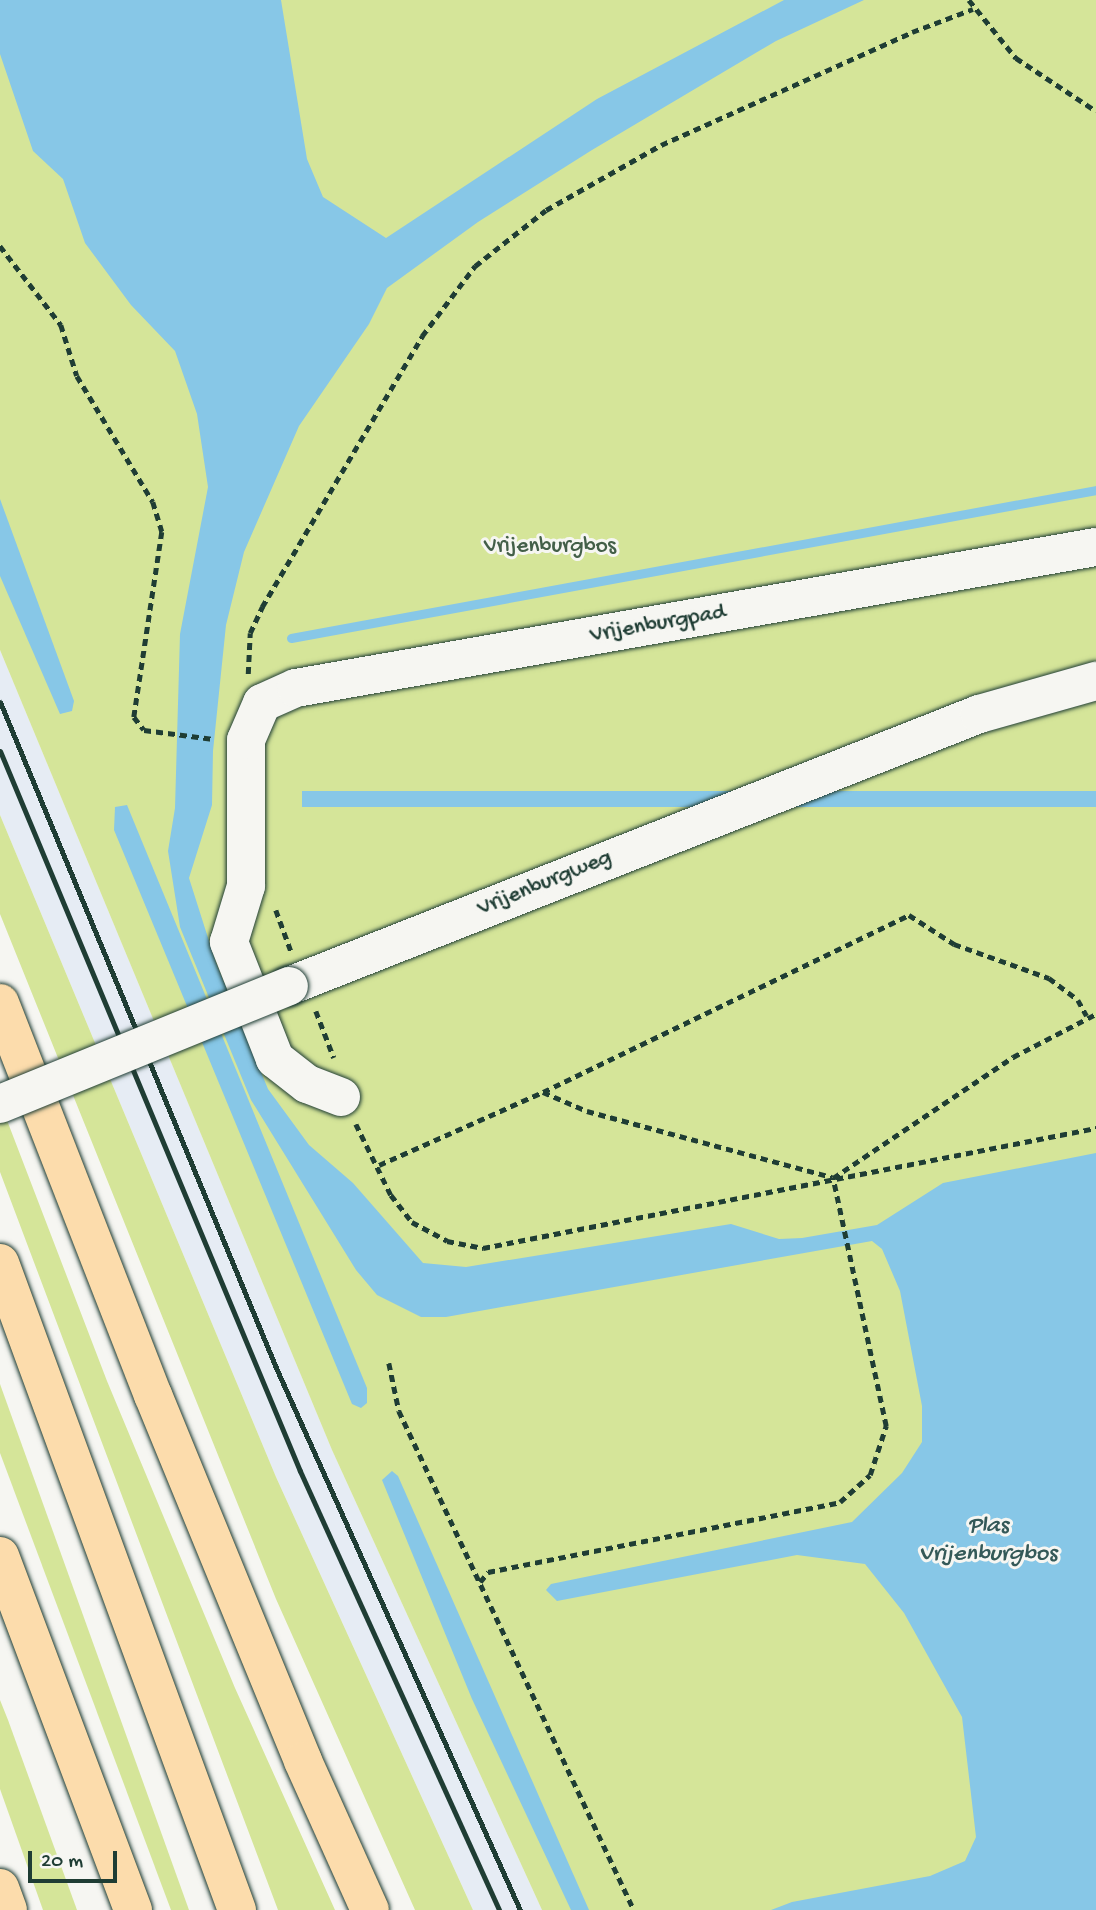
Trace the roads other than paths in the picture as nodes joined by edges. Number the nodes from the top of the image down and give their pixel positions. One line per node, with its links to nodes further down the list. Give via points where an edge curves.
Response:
1 (1096, 547): 4 (street, Vrijenburgpad, via 296,688 262,703 232,740 246,886 229,942 275,1059 307,1084)
2 (1096, 681): 5 (street, Vrijenburgweg, bridge, via 979,714)
3 (0, 1003): 12 (highway, via 236,1597)
4 (341, 1097)
5 (0, 1104)
6 (0, 1264): 11 (highway)
7 (0, 1556): 10 (highway)
8 (0, 1888): 9 (highway)
9 (8, 1910)
10 (133, 1910)
11 (237, 1910)
12 (370, 1910)

